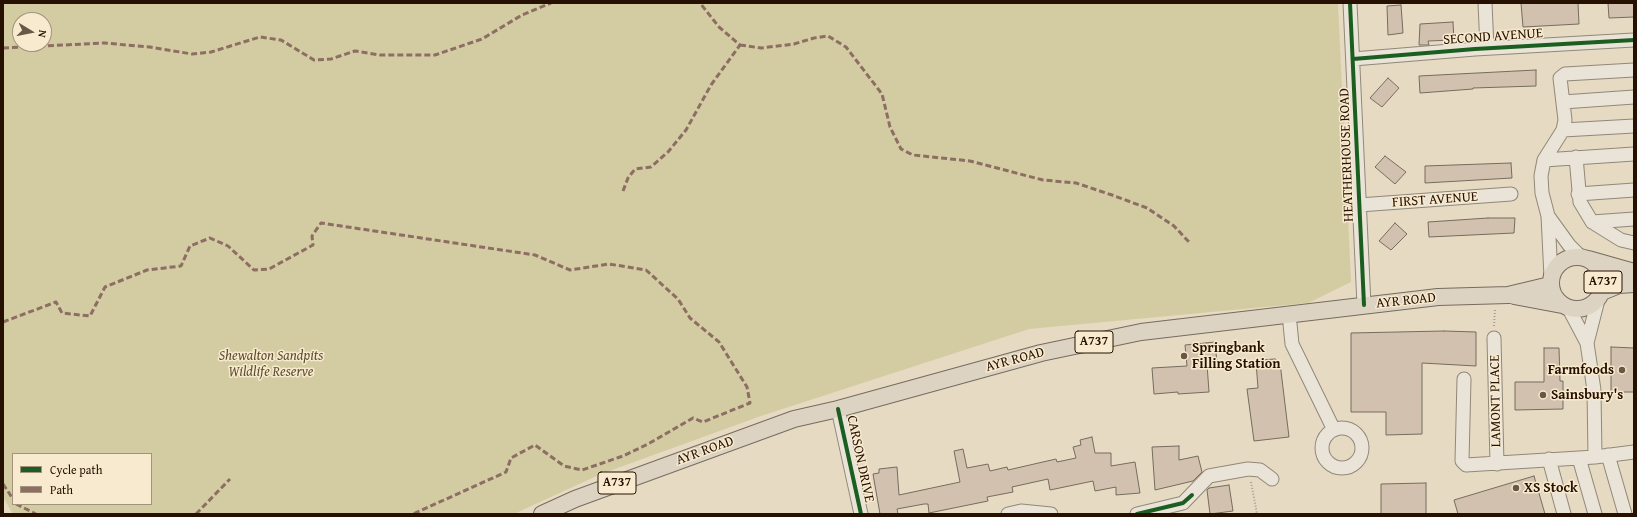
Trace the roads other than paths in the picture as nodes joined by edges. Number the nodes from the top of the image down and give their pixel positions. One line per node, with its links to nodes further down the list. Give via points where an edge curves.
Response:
1 (1350, 3): 5 (street, HEATHERHOUSE ROAD)
2 (1485, 3): 4 (street)
3 (1634, 40): 4 (street, SECOND AVENUE)
4 (1487, 48): 5 (street, SECOND AVENUE)
5 (1353, 60): 17 (street, HEATHERHOUSE ROAD)
6 (1634, 70): 8 (street, via 1565,74 1560,78)
7 (1634, 97): 8 (street)
8 (1563, 102): 10 (street)
9 (1634, 126): 10 (street)
10 (1563, 130): 13 (street)
11 (1634, 154): 12 (street)
12 (1576, 157): 13 (street); 16 (street)
13 (1544, 160): 18 (street, via 1541,176 1542,193)
14 (1634, 190): 16 (street)
15 (1511, 194): 17 (street, FIRST AVENUE)
16 (1578, 194): 20 (street)
17 (1360, 205): 28 (street, HEATHERHOUSE ROAD)
18 (1548, 216): 22 (street, via 1569,245); 24 (street)
19 (1634, 220): 20 (street)
20 (1592, 222): 21 (street, via 1621,240)
21 (1634, 243)
22 (1585, 258): 23 (main road, A737); 24 (main road, A737, via 1574,257 1560,263); 27 (main road, A737, via 1599,269 1602,276)
23 (1634, 272)
24 (1551, 281): 26 (main road, AYR ROAD / A737); 29 (main road, via 1556,300)
25 (1634, 284): 27 (main road, A737, via 1619,285)
26 (1502, 295): 28 (main road, AYR ROAD / A737, via 1438,297); 29 (main road, AYR ROAD / A737)
27 (1600, 296): 29 (main road, A737, via 1584,309); 32 (street)
28 (1364, 305): 30 (main road, AYR ROAD / A737)
29 (1565, 307): 32 (street)
30 (1289, 314): 34 (main road, AYR ROAD / A737, via 1141,332 1041,352); 35 (street, via 1292,344)
31 (1494, 338): 40 (street, LAMONT PLACE)
32 (1587, 343): 37 (street)
33 (1464, 379): 40 (street, LAMONT PLACE, via 1462,461 1466,465)
34 (838, 409): 42 (main road, AYR ROAD / A737, via 794,419 575,499); 43 (street, CARSON DRIVE)
35 (1334, 430)
36 (1634, 452): 37 (street, LAMONT PLACE)
37 (1602, 456): 38 (street, LAMONT PLACE); 49 (street)
38 (1579, 458): 39 (street, LAMONT PLACE); 48 (street)
39 (1549, 459): 40 (street, LAMONT PLACE); 47 (street)
40 (1497, 464)
41 (1272, 479): 46 (street, via 1260,470 1248,469 1208,476 1183,504)
42 (542, 514)
43 (861, 514)
44 (1008, 514): 45 (street)
45 (1051, 514)
46 (1136, 514)
47 (1564, 514)
48 (1595, 514)
49 (1624, 514)

